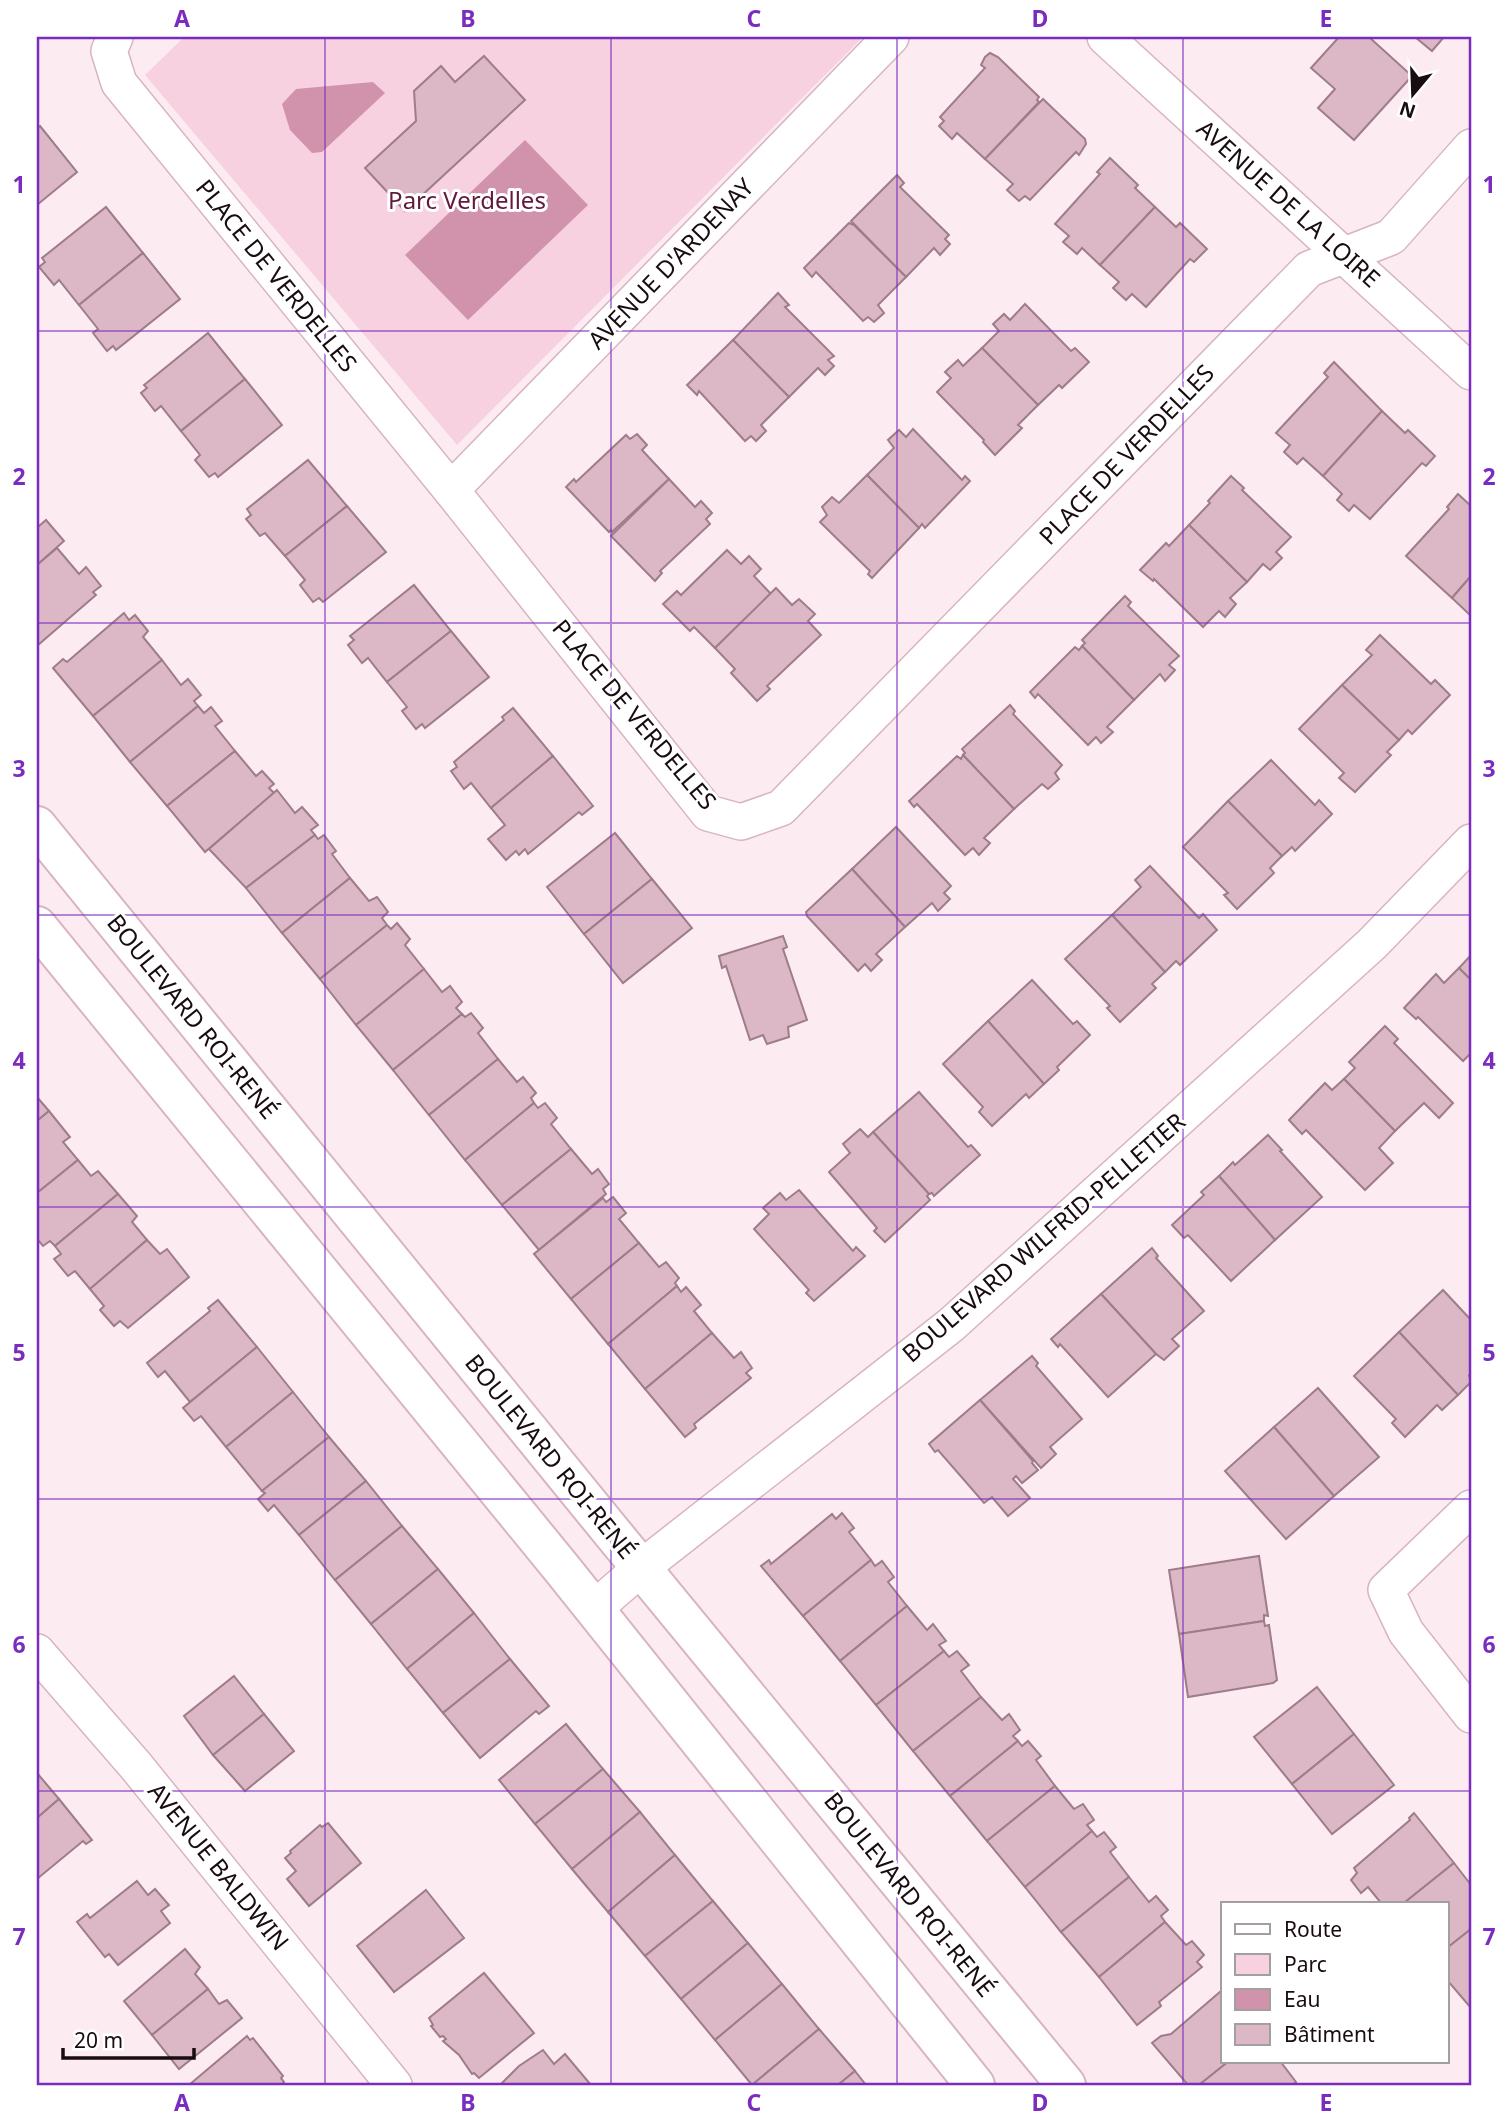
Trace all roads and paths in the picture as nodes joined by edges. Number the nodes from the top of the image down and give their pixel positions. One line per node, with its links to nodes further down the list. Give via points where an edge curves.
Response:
1 (115, 37): 7 (street, PLACE DE VERDELLES, via 109,51 119,83)
2 (891, 37): 7 (street, AVENUE D'ARDENAY)
3 (1105, 37): 5 (street, AVENUE DE LA LOIRE)
4 (1471, 147): 5 (street, PLACE DE VERDELLES, via 1391,237)
5 (1344, 255): 6 (street, AVENUE DE LA LOIRE); 7 (street, PLACE DE VERDELLES, via 1310,270 781,808 741,822 708,813)
6 (1471, 372)
7 (451, 491)
8 (37, 826): 12 (street, BOULEVARD ROI-RENÉ)
9 (1471, 842): 12 (street, BOULEVARD WILFRID-PELLETIER, via 1372,944 951,1325)
10 (37, 926): 13 (street)
11 (1471, 1508): 15 (street, via 1386,1590 1406,1632)
12 (641, 1568): 13 (street, BOULEVARD WILFRID-PELLETIER); 16 (street, BOULEVARD ROI-RENÉ)
13 (594, 1609): 18 (street)
14 (37, 1652): 17 (street, AVENUE BALDWIN, via 136,1766)
15 (1471, 1715)
16 (1057, 2082)
17 (394, 2085)
18 (975, 2085)

